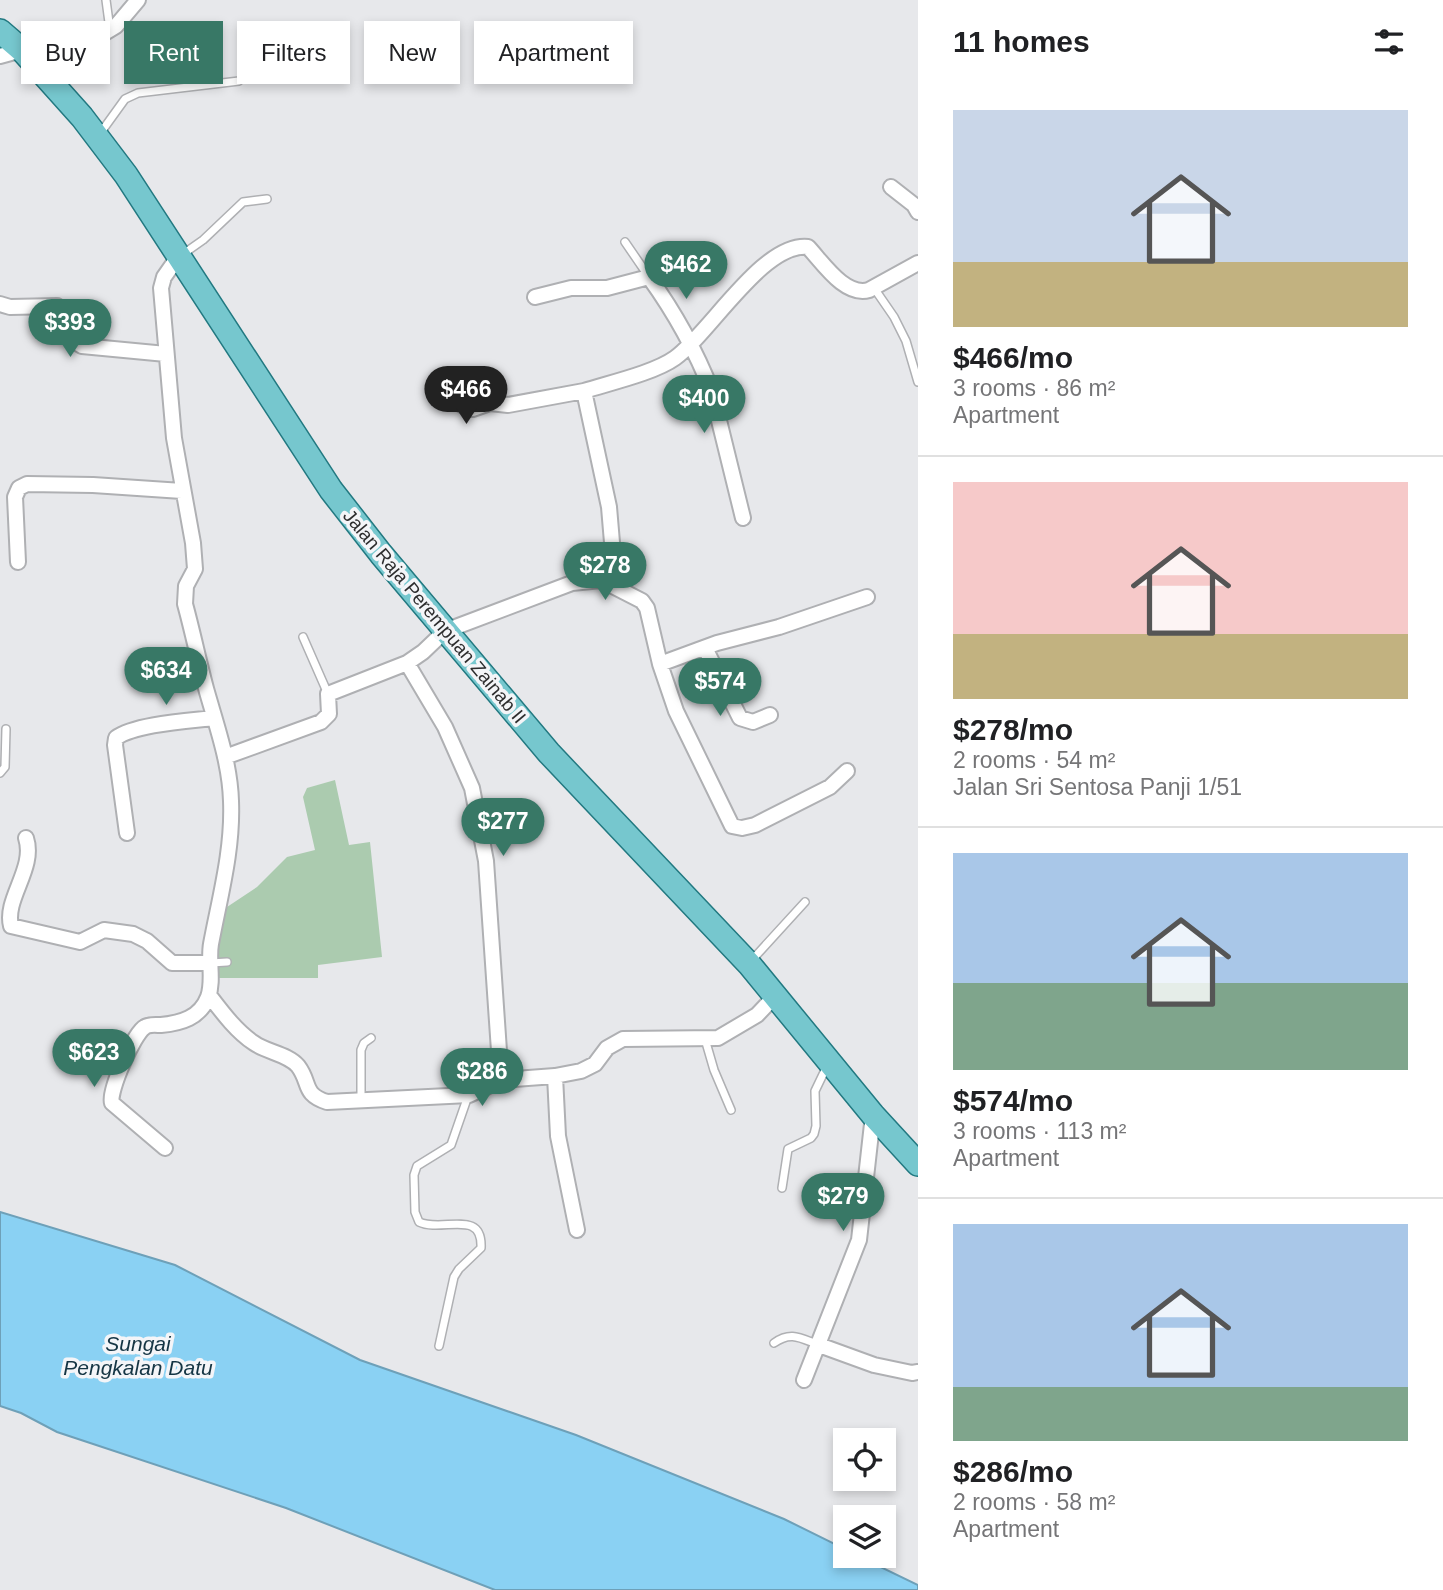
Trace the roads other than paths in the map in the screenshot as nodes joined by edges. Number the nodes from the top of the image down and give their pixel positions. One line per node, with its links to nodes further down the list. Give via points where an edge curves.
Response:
1 (106, 0): 3 (lane)
2 (138, 0): 4 (street)
3 (109, 21)
4 (110, 30)
5 (0, 31): 6 (main road, Jalan Raja Perempuan Zainab II)
6 (11, 53): 8 (main road, Jalan Raja Perempuan Zainab II)
7 (237, 81): 8 (lane, via 138,93 125,99)
8 (97, 137): 13 (main road, Jalan Raja Perempuan Zainab II)
9 (891, 187): 11 (street)
10 (267, 199): 13 (lane, via 243,202 204,240)
11 (918, 212)
12 (625, 242): 15 (lane)
13 (178, 257): 20 (street, via 161,288); 29 (main road, Jalan Raja Perempuan Zainab II, via 331,490)
14 (918, 262): 16 (street)
15 (649, 278): 17 (street); 19 (street)
16 (874, 288): 19 (street, via 851,290 808,247 794,247 752,275); 21 (lane, via 906,341)
17 (535, 297)
18 (0, 304): 20 (street, via 57,306 82,346)
19 (692, 345): 23 (street, via 672,361); 25 (street, via 712,392)
20 (166, 355): 24 (street)
21 (918, 382)
22 (453, 390): 23 (street, via 462,405 473,409 490,402 508,405)
23 (584, 391): 27 (street, via 610,507 614,566)
24 (182, 491): 26 (street, via 27,484 15,497); 36 (street, via 195,569 186,586 186,604)
25 (743, 518)
26 (18, 562)
27 (601, 580): 29 (street, via 572,583); 33 (street, via 647,608)
28 (867, 597): 31 (street)
29 (447, 630): 32 (street); 46 (main road, Jalan Raja Perempuan Zainab II, via 549,753)
30 (303, 637): 34 (lane)
31 (705, 648): 33 (street); 35 (street, via 740,718 752,722)
32 (407, 663): 34 (street); 53 (street, via 445,727 472,788 486,861)
33 (660, 664): 39 (street, via 676,711 732,825 755,825 830,788)
34 (328, 694): 38 (street, via 329,714 321,722)
35 (770, 715)
36 (215, 718): 38 (street); 41 (street, via 141,728 117,738)
37 (6, 729): 40 (lane, via 5,767)
38 (225, 757): 45 (street, via 231,837)
39 (847, 771)
40 (0, 773)
41 (127, 833)
42 (26, 838): 45 (street, via 22,883 10,913 11,926 80,942 104,930 133,934 172,963)
43 (805, 902): 46 (lane)
44 (227, 962): 45 (lane)
45 (209, 963): 47 (street)
46 (749, 964): 48 (main road, Jalan Raja Perempuan Zainab II)
47 (209, 995): 55 (street, via 256,1045 297,1064 315,1098); 58 (street, via 189,1019 142,1029 111,1094 114,1105)
48 (775, 996): 50 (street, via 757,1015 718,1038); 51 (main road, Jalan Raja Perempuan Zainab II)
49 (371, 1038): 55 (lane, via 361,1050)
50 (705, 1038): 52 (street, via 623,1039 607,1048 589,1068); 56 (lane)
51 (829, 1062): 57 (main road, Jalan Raja Perempuan Zainab II); 60 (lane, via 815,1091 814,1134 788,1149)
52 (555, 1076): 53 (street); 61 (street, via 558,1136)
53 (501, 1080): 54 (street)
54 (469, 1096): 55 (street); 63 (lane, via 451,1145 417,1166 414,1175 419,1222 427,1226 472,1225 482,1238 481,1248 454,1277)
55 (361, 1100)
56 (731, 1110)
57 (873, 1115): 59 (main road, Jalan Raja Perempuan Zainab II); 64 (street, via 859,1240)
58 (165, 1148)
59 (917, 1162)
60 (782, 1188)
61 (577, 1230)
62 (774, 1343): 64 (lane, via 784,1336 796,1336)
63 (439, 1346)
64 (818, 1349): 65 (street); 66 (street)
65 (918, 1372)
66 (804, 1380)

